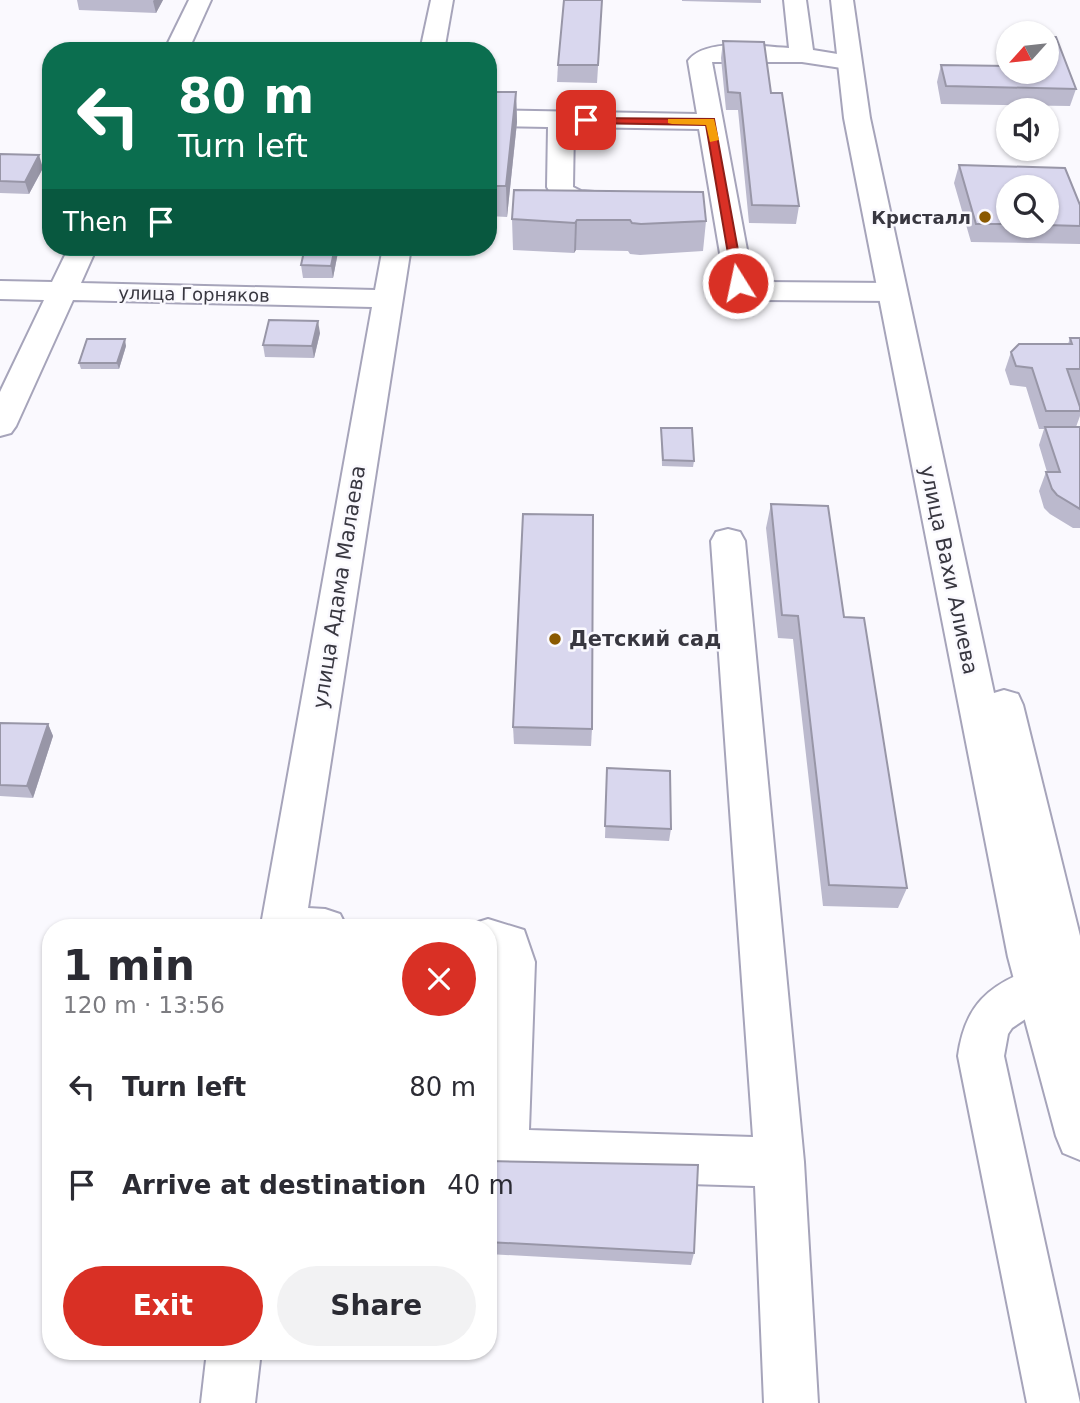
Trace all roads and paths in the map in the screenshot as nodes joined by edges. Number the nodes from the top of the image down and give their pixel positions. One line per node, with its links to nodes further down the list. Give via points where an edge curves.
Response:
1 (200, 0): 5 (main road)
2 (442, 0): 6 (main road)
3 (848, 2): 4 (main road); 8 (main road, улица Вахи Алиева); 24 (main road, улица Вахи Алиева, via 867,62 910,293)
4 (796, 3): 7 (main road)
5 (180, 42)
6 (434, 42)
7 (802, 55): 8 (main road); 11 (main road, via 704,56 700,61)
8 (848, 62): 17 (main road, улица Вахи Алиева)
9 (497, 118): 10 (main road)
10 (561, 120): 11 (main road); 12 (main road, via 560,187 565,195)
11 (710, 121): 17 (main road, via 712,204 743,288)
12 (633, 201)
13 (79, 256): 16 (main road)
14 (395, 256): 18 (main road, улица Адама Малаева)
15 (0, 289): 16 (main road, улица Горняков)
16 (62, 291): 18 (main road, улица Горняков); 19 (main road)
17 (892, 292): 25 (main road, улица Вахи Алиева, via 1030,957)
18 (387, 299): 21 (main road, улица Адама Малаева)
19 (0, 426)
20 (728, 541): 26 (main road)
21 (284, 919)
22 (497, 940): 26 (main road, via 508,944 513,962 505,1132 512,1146 524,1155)
23 (1035, 988): 30 (main road, via 993,1014 983,1031 981,1056)
24 (1080, 1030)
25 (1080, 1136)
26 (779, 1161): 29 (main road)
27 (233, 1360): 28 (main road)
28 (228, 1403)
29 (791, 1403)
30 (1054, 1403)

